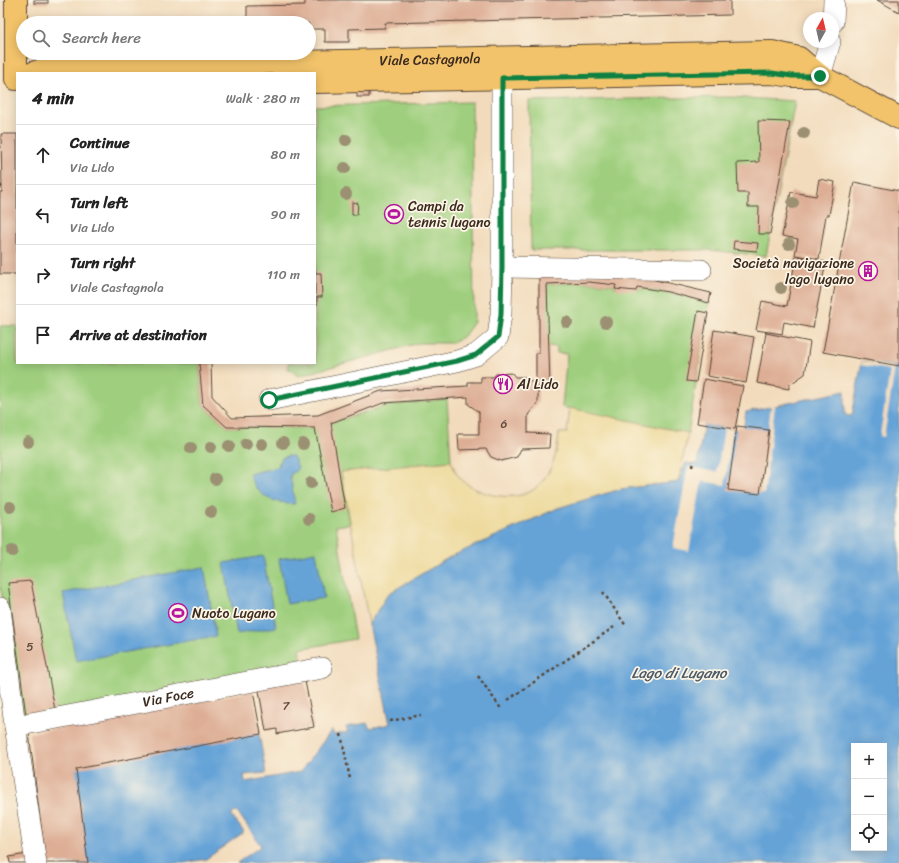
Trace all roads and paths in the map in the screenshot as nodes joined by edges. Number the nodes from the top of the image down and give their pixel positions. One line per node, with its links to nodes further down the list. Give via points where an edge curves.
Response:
1 (16, 0): 7 (main road)
2 (834, 0): 3 (street)
3 (833, 12)
4 (828, 48): 6 (street)
5 (35, 72): 6 (main road, Viale Castagnola, via 58,66 772,52 799,58)
6 (820, 76): 8 (main road, Viale Castagnola, via 772,73); 10 (main road, Viale Castagnola)
7 (16, 78)
8 (502, 78): 9 (main road, Viale Castagnola); 11 (street)
9 (316, 82)
10 (899, 118)
11 (502, 267): 12 (street); 13 (street, via 498,337 476,355)
12 (701, 270)
13 (269, 400)
14 (693, 461): 15 (path)
15 (692, 467)
16 (603, 592): 18 (path)
17 (0, 608): 26 (street)
18 (626, 626)
19 (614, 627): 22 (path)
20 (322, 668): 26 (street, Via Foce)
21 (478, 676): 23 (path)
22 (508, 700)
23 (502, 710)
24 (421, 715): 25 (path)
25 (390, 721)
26 (15, 726): 29 (street)
27 (341, 734): 28 (path)
28 (350, 779)
29 (36, 863)

